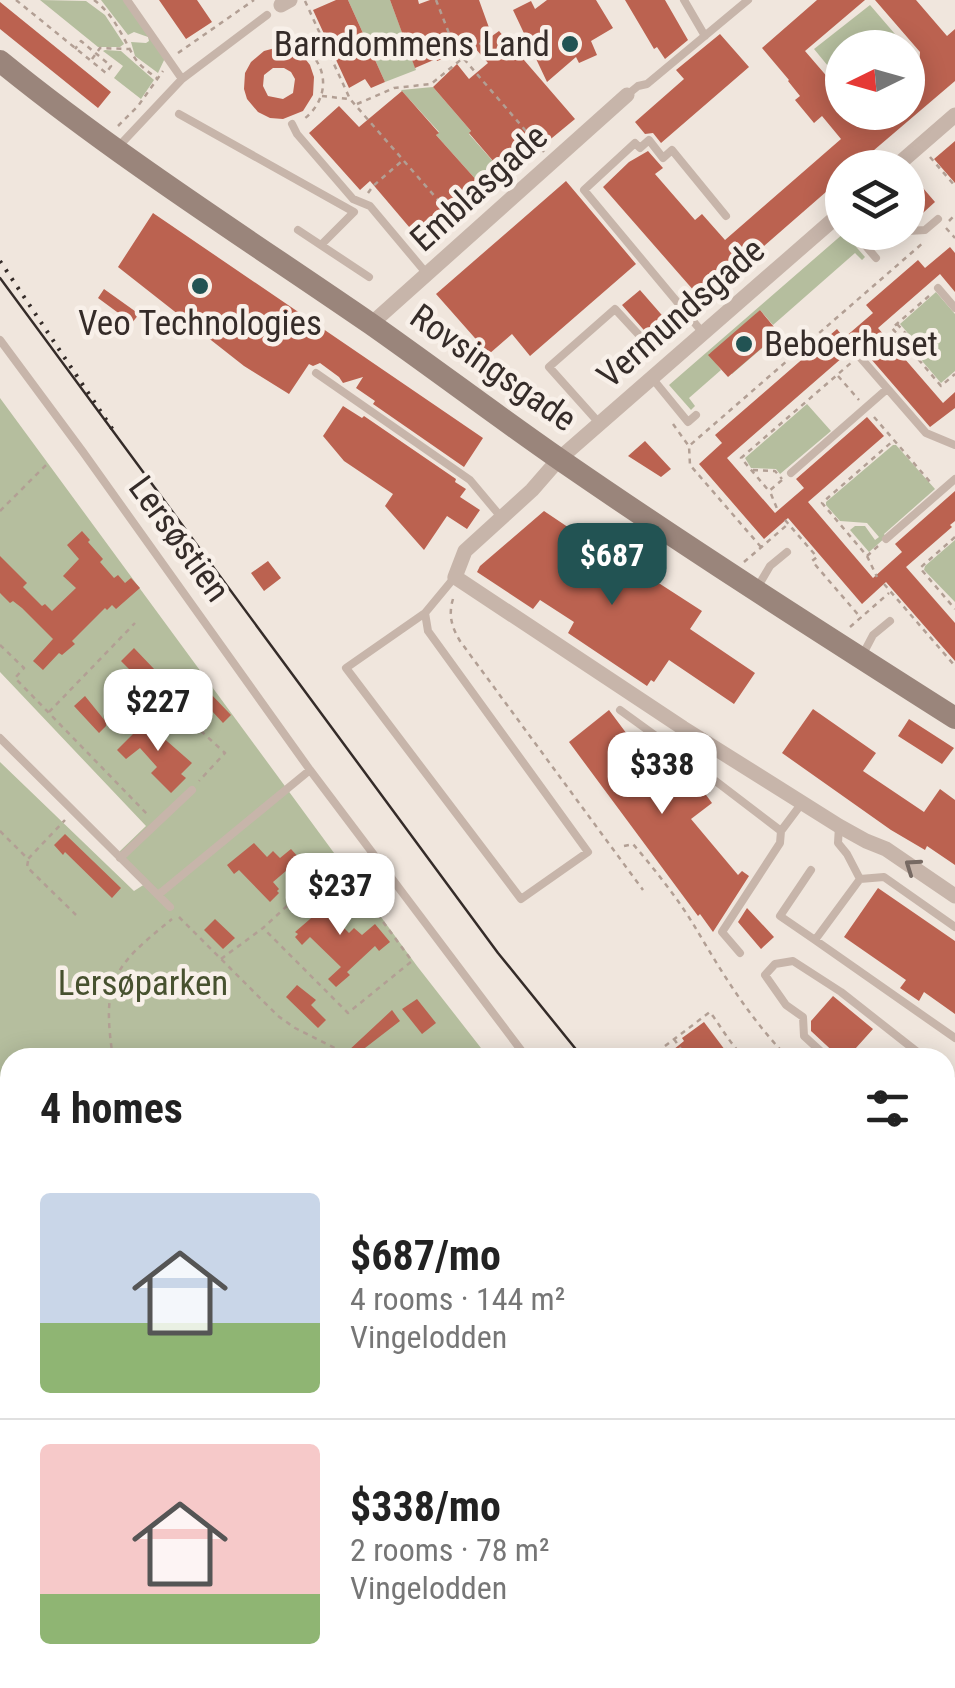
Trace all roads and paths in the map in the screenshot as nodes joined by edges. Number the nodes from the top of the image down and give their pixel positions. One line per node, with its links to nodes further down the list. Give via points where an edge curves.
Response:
1 (16, 0): 12 (path)
2 (94, 0): 13 (path)
3 (127, 0): 19 (lane)
4 (304, 0): 22 (path)
5 (436, 0): 15 (path)
6 (684, 0): 10 (lane)
7 (748, 0): 10 (lane)
8 (279, 7): 19 (lane)
9 (490, 36): 15 (path)
10 (705, 36): 21 (lane)
11 (272, 41): 20 (path, via 290,41 310,52 322,72)
12 (75, 49): 14 (path, via 81,42); 17 (path)
13 (130, 49): 14 (path, via 100,48); 18 (path)
14 (96, 54): 17 (path); 17 (path, via 111,66 106,73)
15 (462, 59): 23 (path, via 431,84 394,88); 31 (path)
16 (0, 61): 28 (street, Rovsingsgade)
17 (90, 61)
18 (158, 79)
19 (182, 80): 28 (lane)
20 (322, 96): 22 (path); 26 (path)
21 (627, 96): 31 (street, Emblasgade)
22 (350, 99): 23 (path)
23 (356, 105): 30 (path)
24 (179, 114): 34 (lane)
25 (955, 115): 27 (street)
26 (292, 124): 33 (lane)
27 (920, 145): 29 (street); 32 (path)
28 (115, 150): 50 (street, Rovsingsgade)
29 (914, 150)
30 (404, 160): 33 (path); 41 (path)
31 (552, 162): 41 (street, Emblasgade)
32 (955, 186)
33 (362, 203): 34 (lane); 46 (lane)
34 (354, 212): 43 (lane)
35 (955, 215): 37 (path)
36 (726, 216): 51 (lane, via 672,150 663,158 648,140 584,190)
37 (941, 222): 40 (lane); 42 (path); 78 (path, via 689,446 690,466)
38 (825, 229): 51 (street, Vermundsgade)
39 (298, 230): 43 (lane)
40 (925, 230)
41 (470, 236): 46 (street, Emblasgade)
42 (955, 238)
43 (321, 245): 47 (lane)
44 (869, 250): 45 (lane)
45 (876, 258)
46 (427, 274): 50 (street, Emblasgade)
47 (369, 277)
48 (938, 288): 49 (lane); 57 (path, via 892,328 941,386)
49 (955, 308)
50 (371, 324): 65 (street, Rovsingsgade)
51 (703, 334): 58 (street, Vermundsgade)
52 (639, 335): 62 (lane, via 615,309 550,367)
53 (0, 340): 103 (lane, Lersøstien)
54 (858, 356): 56 (path); 59 (lane)
55 (316, 374): 75 (lane, via 470,480)
56 (838, 374): 60 (path); 67 (path, via 741,458)
57 (955, 374)
58 (652, 378): 61 (lane, via 688,422); 62 (street, Vermundsgade)
59 (887, 389): 60 (lane); 64 (lane, via 926,433)
60 (866, 408): 63 (path); 68 (lane)
61 (696, 416)
62 (600, 424): 65 (street, Vermundsgade)
63 (894, 440): 72 (path); 80 (path, via 822,504)
64 (955, 445)
65 (559, 459): 75 (street, Vermundsgade); 81 (street, Rovsingsgade)
66 (46, 464): 73 (path)
67 (751, 470): 70 (path, via 775,471); 71 (path)
68 (791, 473): 70 (path)
69 (955, 479): 72 (lane)
70 (782, 480): 71 (path)
71 (770, 491): 74 (path)
72 (940, 493): 77 (lane)
73 (0, 510)
74 (778, 511)
75 (502, 517): 83 (street, Vermundsgade, via 466,551)
76 (955, 538): 87 (path, via 920,568)
77 (886, 539): 80 (path)
78 (761, 548): 81 (path); 89 (path, via 787,522)
79 (787, 552): 85 (lane)
80 (867, 556): 82 (path)
81 (730, 575): 85 (street, Rovsingsgade)
82 (877, 577)
83 (458, 580): 88 (lane); 100 (street); 116 (path, via 452,628)
84 (884, 584): 86 (path)
85 (755, 592): 92 (street, Rovsingsgade)
86 (890, 592): 89 (path); 95 (path)
87 (955, 609)
88 (425, 613): 88 (lane, via 346,668 521,899 588,852 428,632)
89 (861, 618): 92 (path)
90 (890, 621): 94 (lane)
91 (135, 624): 98 (path)
92 (834, 642): 94 (street, Rovsingsgade)
93 (0, 645): 98 (path, via 24,668 15,678)
94 (860, 658): 99 (street, Rovsingsgade)
95 (955, 666)
96 (164, 697): 104 (path, via 225,753)
97 (620, 710): 102 (lane)
98 (48, 713): 107 (path)
99 (955, 718)
100 (684, 728): 102 (lane); 105 (street)
101 (0, 738): 106 (lane)
102 (671, 748): 110 (lane)
103 (310, 770): 117 (lane); 131 (lane, Lersøstien)
104 (192, 790): 107 (lane)
105 (803, 802): 108 (street); 110 (lane)
106 (74, 811): 112 (lane); 113 (path)
107 (156, 824): 112 (lane)
108 (840, 826): 115 (lane, via 838,843); 118 (street, one-way to 108, via 886,848)
109 (0, 831): 113 (path)
110 (781, 831): 124 (lane, via 780,843 722,932)
111 (624, 846): 136 (path, via 633,844 650,865 742,1004)
112 (120, 858): 117 (lane)
113 (28, 859): 120 (path, via 27,867)
114 (812, 870): 123 (lane, via 780,916)
115 (860, 879): 121 (lane, via 884,877); 123 (lane)
116 (643, 890)
117 (158, 896): 119 (lane)
118 (955, 896)
119 (170, 907)
120 (76, 915)
121 (955, 927)
122 (263, 928): 122 (path, via 348,1013 412,961 336,860); 125 (path)
123 (816, 940): 126 (lane)
124 (740, 953)
125 (221, 959): 129 (path, via 177,915 139,946 112,985); 130 (path, via 278,1016)
126 (955, 1038)
127 (674, 1039): 128 (path, via 710,1012); 132 (path); 133 (path)
128 (731, 1046): 134 (path); 135 (path)
129 (112, 1048)
130 (336, 1048)
131 (519, 1048)
132 (662, 1048)
133 (680, 1048)
134 (728, 1048)
135 (733, 1048)
136 (779, 1048)
137 (817, 1048): 138 (lane, via 804,1036 804,1017 786,1005 765,975 775,964 792,961)
138 (912, 1048)

